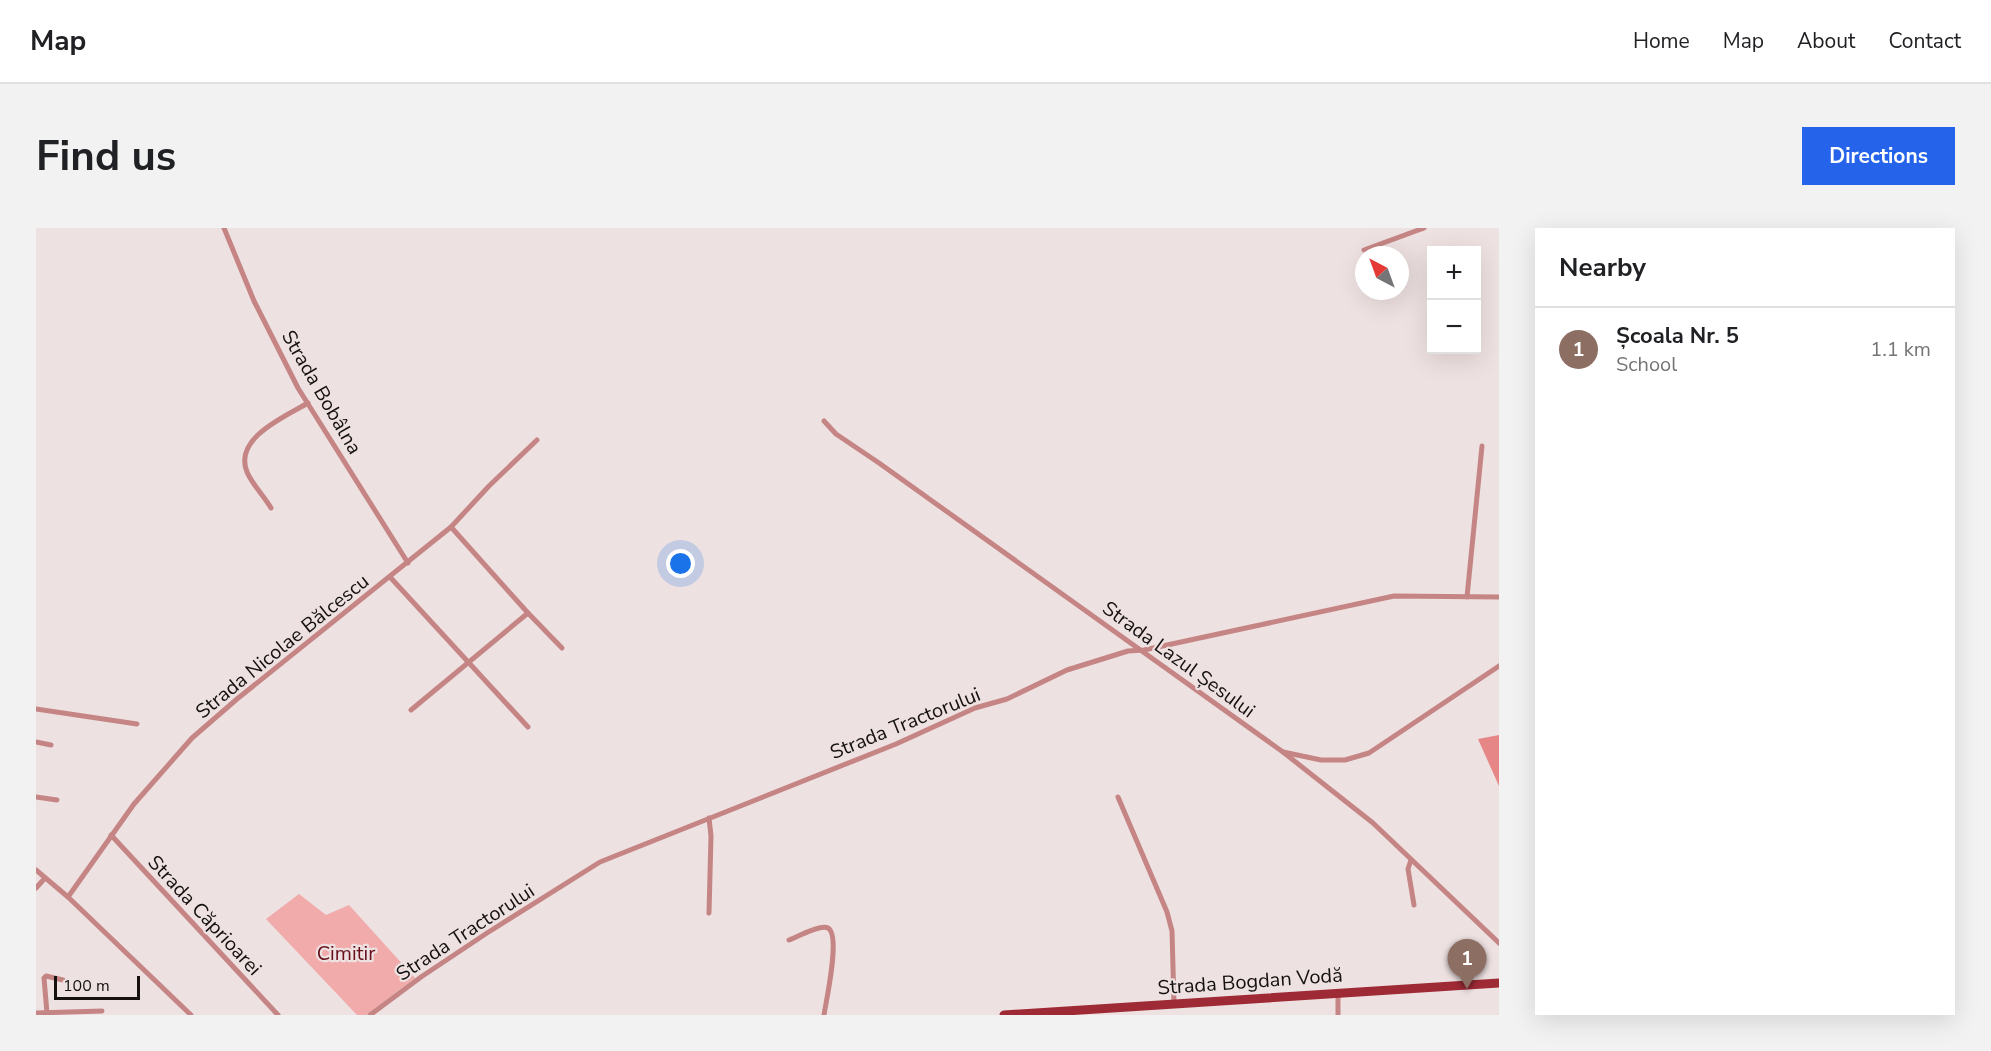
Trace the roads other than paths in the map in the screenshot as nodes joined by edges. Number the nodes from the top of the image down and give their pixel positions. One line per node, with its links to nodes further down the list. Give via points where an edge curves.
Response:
1 (224, 228): 4 (street, Strada Bobâlna, via 254,302)
2 (1424, 228): 3 (street)
3 (1375, 246)
4 (308, 403): 8 (street, via 251,440 245,463 247,472); 10 (street, Strada Bobâlna)
5 (824, 421): 16 (street, Strada Lazul Șesului, via 836,434)
6 (537, 440): 9 (street, Strada Nicolae Bălcescu)
7 (1482, 446): 12 (street)
8 (271, 507)
9 (451, 527): 10 (street, Strada Nicolae Bălcescu); 14 (street)
10 (408, 563): 11 (street, Strada Nicolae Bălcescu)
11 (390, 577): 17 (street); 30 (street, Strada Nicolae Bălcescu, via 192,738)
12 (1467, 597): 13 (street, Strada Tractorului); 16 (street, Strada Tractorului, via 1394,596)
13 (1499, 597)
14 (528, 613): 15 (street); 17 (street)
15 (562, 648)
16 (1144, 651): 25 (street, Strada Lazul Șesului); 29 (street, Strada Tractorului, via 1128,651 1067,670 1007,699 975,708 896,744)
17 (470, 664): 20 (street); 22 (street)
18 (1499, 666): 25 (street, via 1369,753 1345,760 1321,760)
19 (36, 708): 21 (street)
20 (411, 710)
21 (137, 724)
22 (528, 727)
23 (36, 742): 24 (street)
24 (51, 745)
25 (1283, 752): 31 (street, Strada Lazul Șesului, via 1373,823)
26 (36, 797): 28 (street)
27 (1118, 797): 43 (street, via 1167,912 1172,931)
28 (57, 800)
29 (709, 818): 37 (street); 50 (street, Strada Tractorului, via 600,862 478,939)
30 (111, 835): 35 (street, Strada Nicolae Bălcescu); 49 (street, Strada Căprioarei)
31 (1411, 860): 36 (street, via 1408,869); 39 (street, Strada Lazul Șesului)
32 (36, 870): 33 (street)
33 (45, 878): 34 (street); 35 (street)
34 (36, 888)
35 (68, 897): 48 (street)
36 (1414, 905)
37 (709, 913)
38 (789, 940): 51 (street, via 822,927 832,932 834,946)
39 (1499, 943)
40 (63, 980): 47 (street, via 44,978)
41 (1499, 983): 42 (main road, Strada Bogdan Vodă)
42 (1338, 993): 43 (main road, Strada Bogdan Vodă); 53 (street)
43 (1174, 1004): 45 (main road, Strada Bogdan Vodă)
44 (102, 1011): 47 (street)
45 (1115, 1012): 52 (main road, Strada Bogdan Vodă)
46 (36, 1013): 47 (street)
47 (47, 1014)
48 (191, 1015)
49 (278, 1015)
50 (370, 1015)
51 (824, 1015)
52 (1004, 1015)
53 (1338, 1015)

